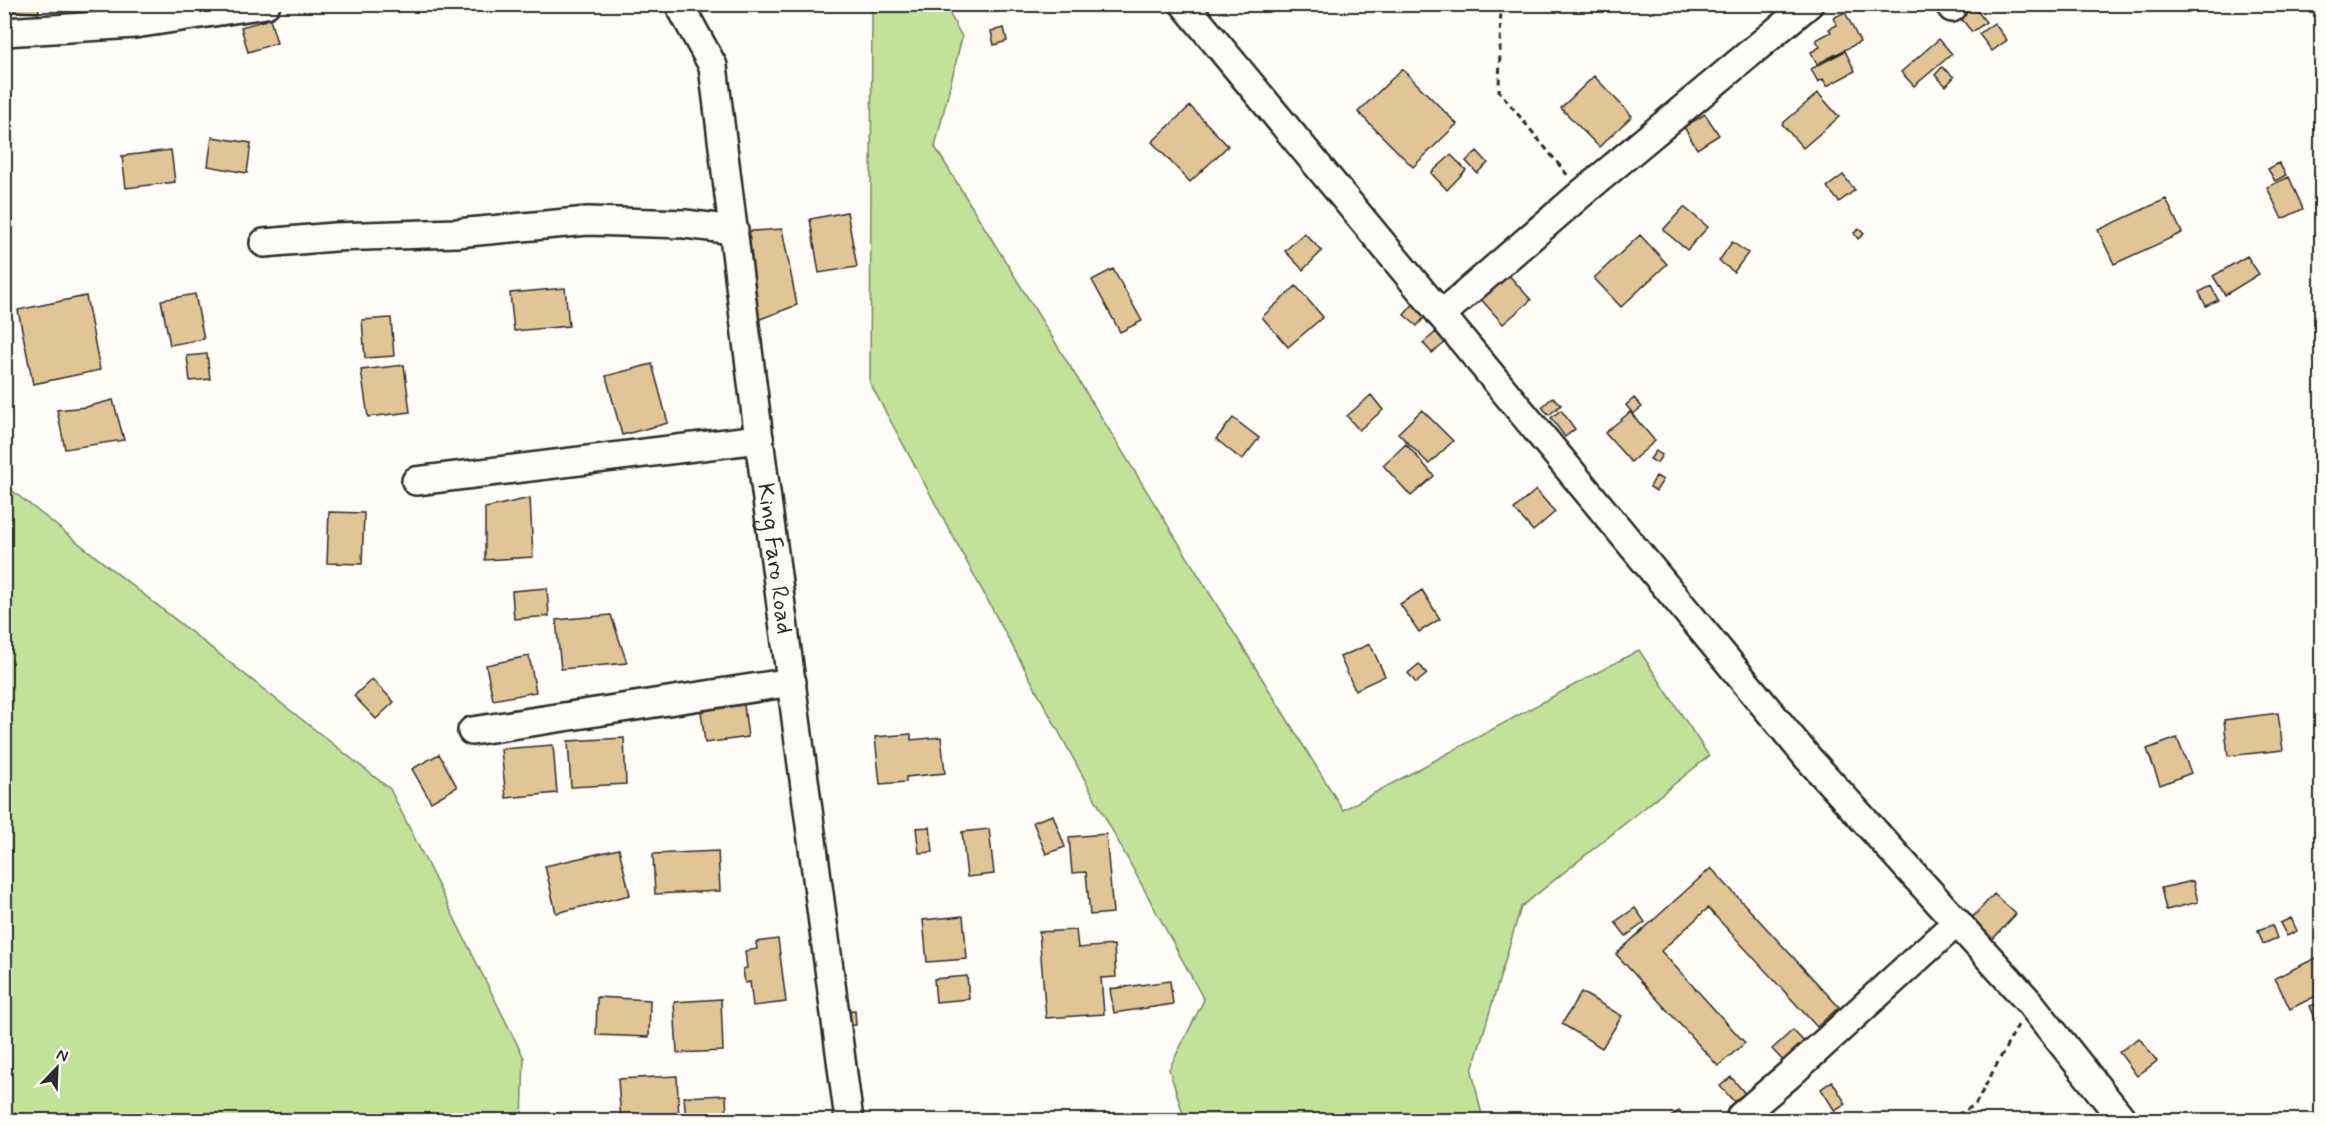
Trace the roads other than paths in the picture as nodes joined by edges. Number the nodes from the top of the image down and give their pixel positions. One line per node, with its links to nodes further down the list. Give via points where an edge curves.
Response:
1 (266, 4): 5 (street, via 135,24)
2 (679, 4): 6 (street, King Faro Road, via 713,66)
3 (1184, 4): 8 (street)
4 (1809, 4): 8 (street)
5 (4, 32)
6 (734, 230): 7 (street, via 588,221 457,233); 9 (street, King Faro Road)
7 (264, 243)
8 (1441, 315): 13 (street, via 1808,758)
9 (759, 439): 10 (street); 11 (street, King Faro Road)
10 (416, 481)
11 (792, 682): 12 (street); 15 (street, King Faro Road)
12 (472, 731)
13 (1957, 922): 14 (street); 16 (street, via 2030,1003)
14 (1743, 1118)
15 (849, 1120)
16 (2123, 1120)

